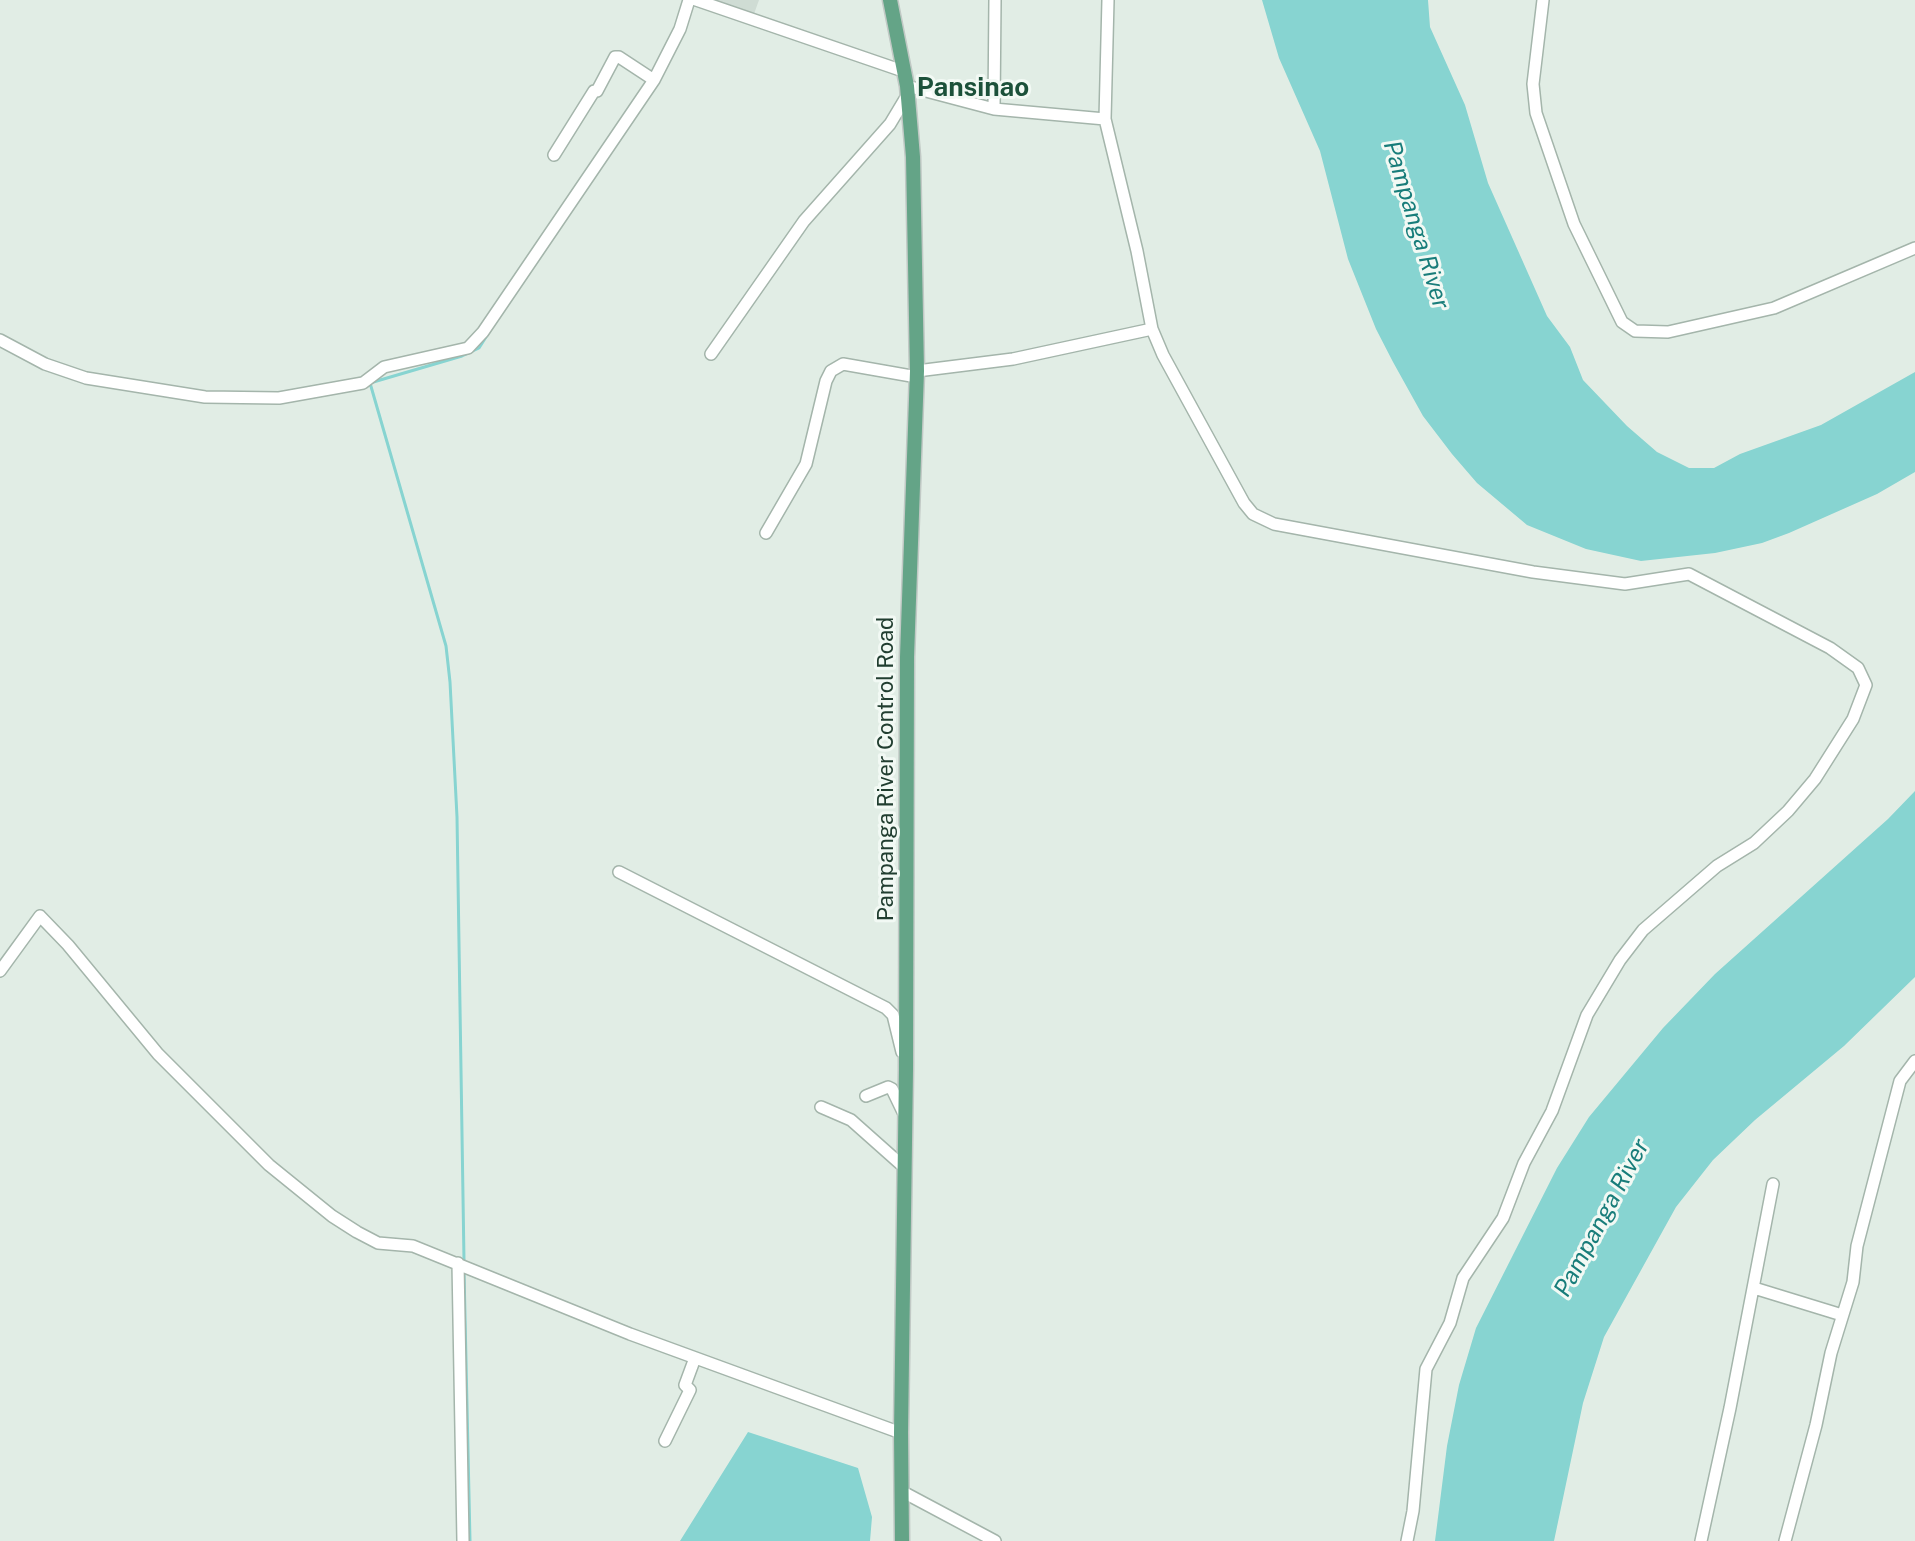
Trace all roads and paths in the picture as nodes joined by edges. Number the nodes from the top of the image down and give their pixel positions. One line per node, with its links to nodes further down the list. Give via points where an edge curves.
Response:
1 (689, 0): 8 (street)
2 (696, 0): 7 (street)
3 (890, 0): 7 (main road, Pampanga River Control Road)
4 (995, 0): 10 (street)
5 (1108, 0): 11 (street)
6 (1543, 0): 13 (street, via 1533,84 1536,113 1574,224 1622,322 1635,331 1668,332 1774,308)
7 (903, 71): 9 (main road, Pampanga River Control Road)
8 (654, 80): 12 (street, via 615,57); 15 (street, via 468,348 391,365 363,383 335,389 279,398 205,397 86,378)
9 (907, 90): 10 (street); 16 (street, via 890,124 804,221); 17 (main road, Pampanga River Control Road)
10 (994, 109): 11 (street)
11 (1105, 119): 14 (street)
12 (554, 155)
13 (1915, 248)
14 (1152, 329): 17 (street); 38 (street, via 1244,503 1264,521 1625,584 1689,574 1830,648 1858,668 1866,685 1853,719 1788,811 1643,930 1587,1015 1552,1111 1503,1218 1463,1278 1450,1323 1426,1369)
15 (0, 340)
16 (711, 354)
17 (917, 374): 18 (street, via 843,364 831,371 806,464); 22 (main road, Pampanga River Control Road, via 907,657)
18 (766, 533)
19 (619, 872): 22 (street, via 886,1008 893,1015)
20 (0, 971): 28 (street, via 40,916 158,1054 297,1189 378,1243 405,1244)
21 (1915, 1061): 30 (street, via 1900,1081)
22 (906, 1069): 25 (main road, Pampanga River Control Road)
23 (866, 1096): 25 (street, via 892,1089)
24 (821, 1107): 26 (street, via 851,1120)
25 (906, 1116): 26 (main road, Pampanga River Control Road)
26 (905, 1168): 32 (main road, Pampanga River Control Road)
27 (1773, 1184): 29 (street)
28 (458, 1263): 31 (street); 35 (street)
29 (1754, 1288): 30 (street); 39 (street)
30 (1842, 1315): 40 (street)
31 (695, 1358): 32 (street); 33 (street, via 685,1385 690,1390)
32 (901, 1433): 34 (main road, Pampanga River Control Road)
33 (665, 1441)
34 (903, 1492): 36 (main road, Pampanga River Control Road); 37 (street)
35 (463, 1541)
36 (902, 1541)
37 (995, 1541)
38 (1407, 1541)
39 (1701, 1541)
40 (1785, 1541)

